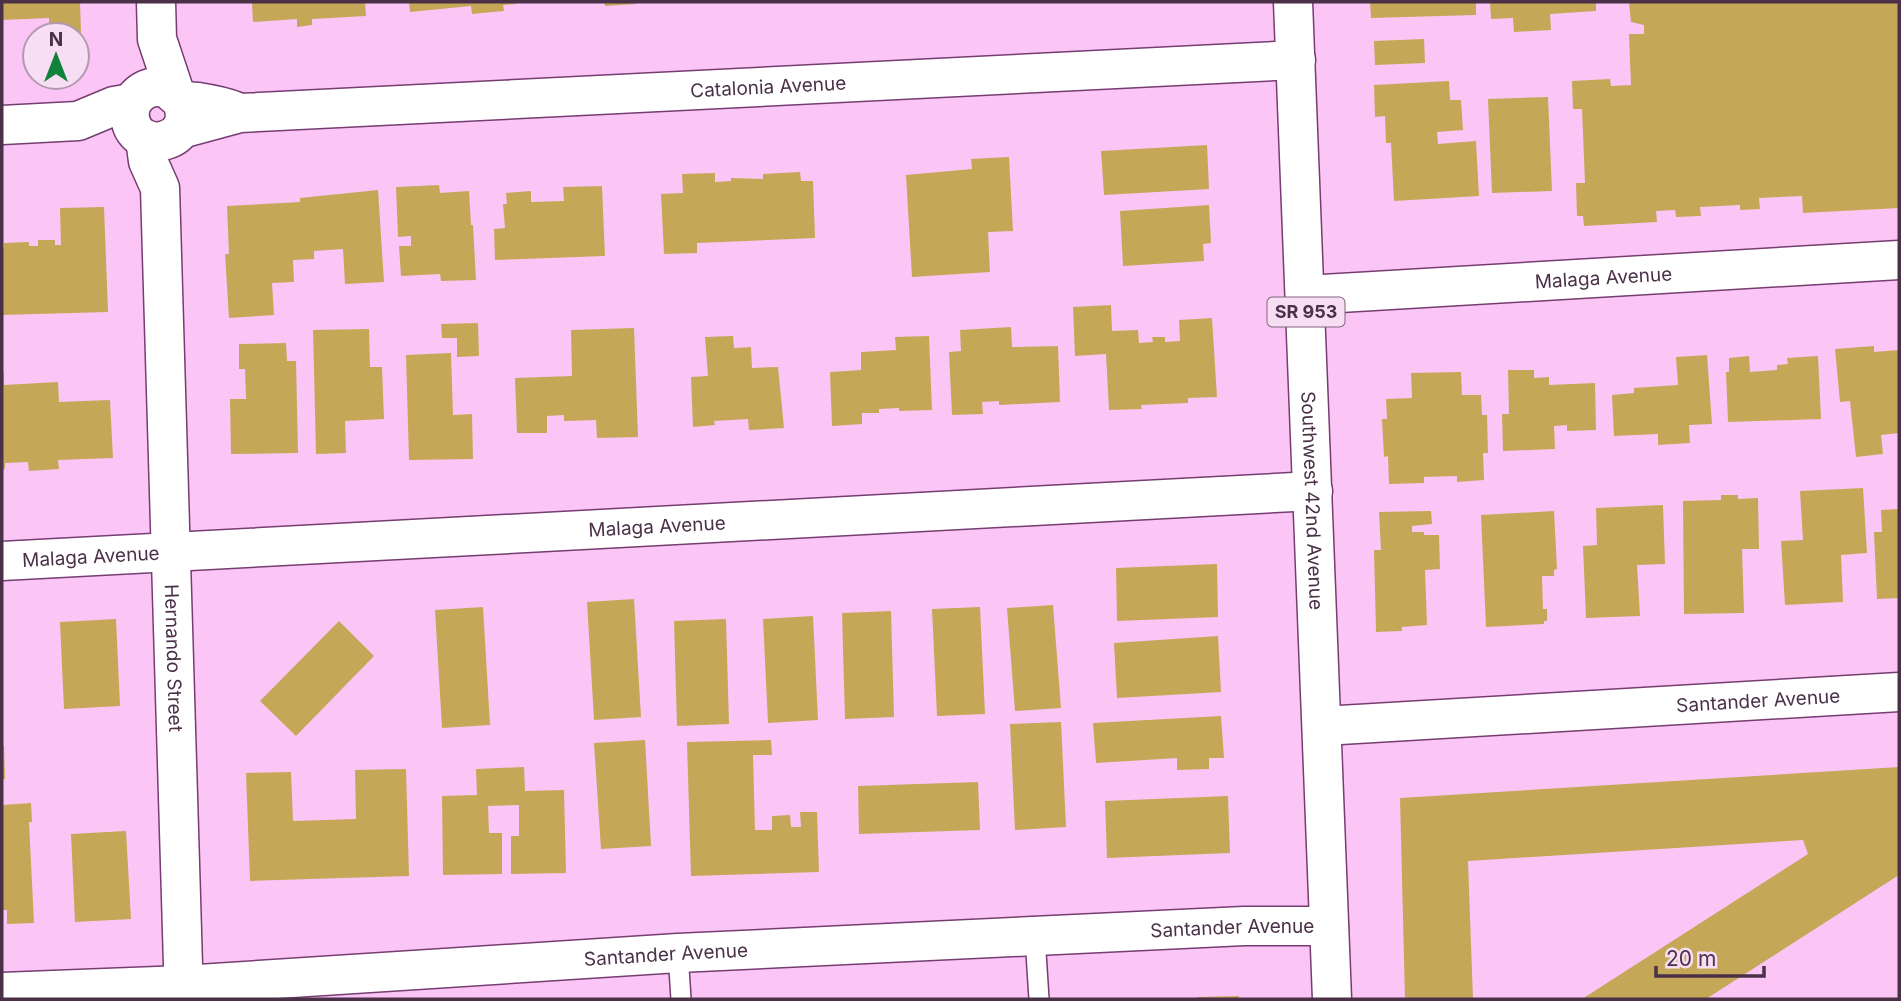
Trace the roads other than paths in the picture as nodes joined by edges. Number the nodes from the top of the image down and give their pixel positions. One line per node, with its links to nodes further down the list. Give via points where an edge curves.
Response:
1 (1293, 2): 3 (street, Southwest 42nd Avenue / SR 953)
2 (156, 20): 4 (street, Hernando Street, via 149,57)
3 (1296, 60): 4 (street, Catalonia Avenue); 7 (street, Southwest 42nd Avenue / SR 953)
4 (158, 116): 5 (street, Catalonia Avenue, via 107,132 78,121); 9 (street, Hernando Street, via 174,155 160,188)
5 (2, 125)
6 (1899, 260): 7 (street, Malaga Avenue)
7 (1306, 295): 8 (street, Southwest 42nd Avenue / SR 953)
8 (1313, 491): 9 (street, Malaga Avenue); 12 (street, Southwest 42nd Avenue / SR 953)
9 (170, 554): 10 (street, Malaga Avenue); 17 (street, Hernando Street)
10 (2, 561)
11 (1899, 692): 12 (street, Santander Avenue)
12 (1323, 726): 13 (street, Southwest 42nd Avenue / SR 953)
13 (1329, 926): 14 (street, Santander Avenue); 20 (street, Southwest 42nd Avenue / SR 953)
14 (1035, 937): 15 (street, Santander Avenue); 19 (lane)
15 (678, 953): 17 (street, Santander Avenue); 18 (lane)
16 (2, 992): 17 (street, Santander Avenue)
17 (184, 992)
18 (681, 999)
19 (1039, 999)
20 (1332, 999)

